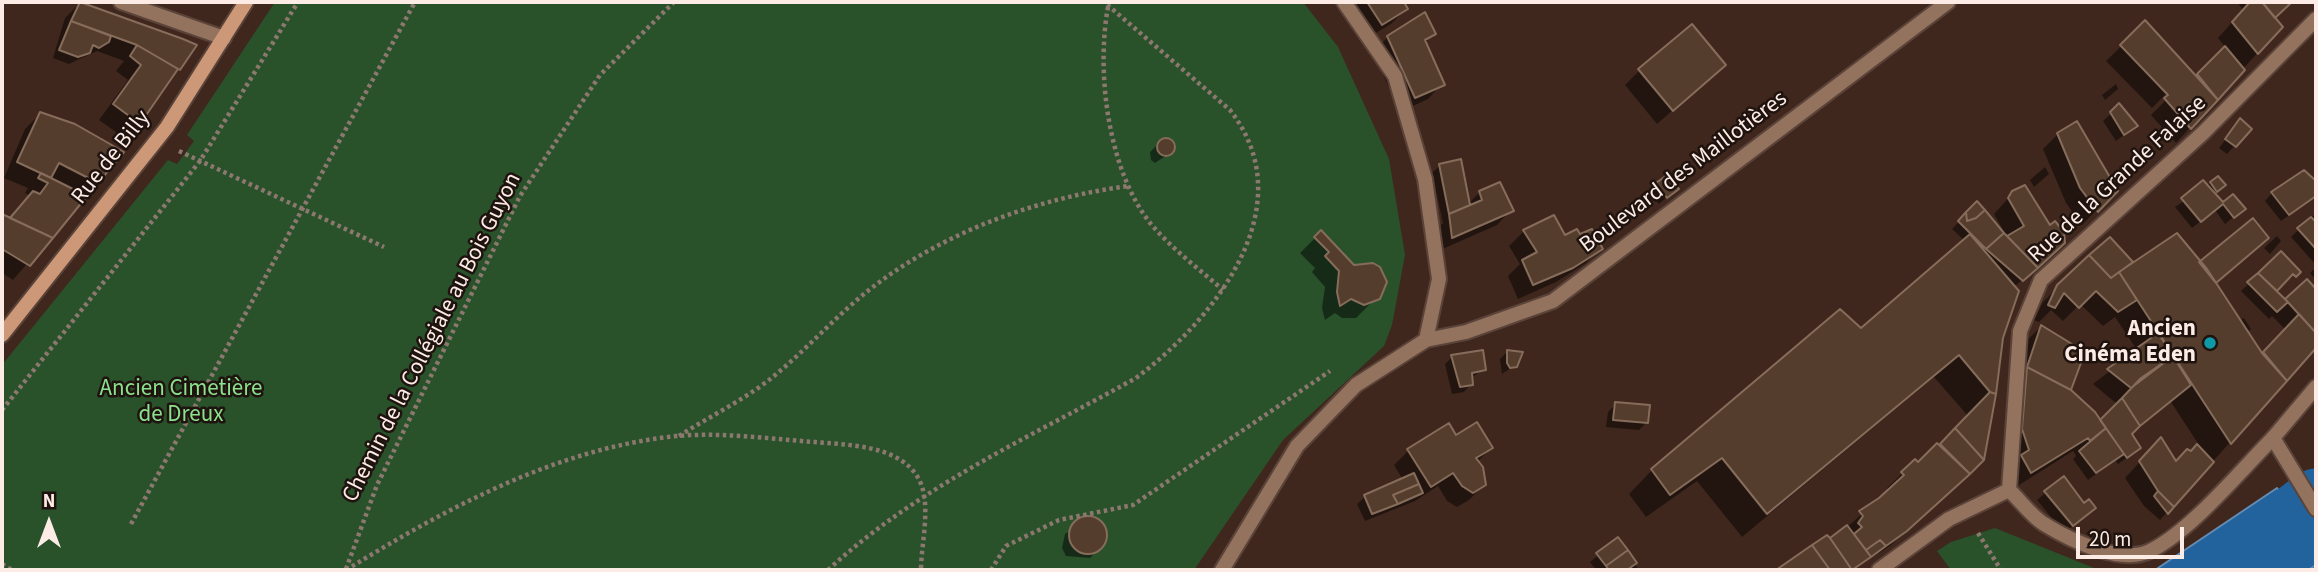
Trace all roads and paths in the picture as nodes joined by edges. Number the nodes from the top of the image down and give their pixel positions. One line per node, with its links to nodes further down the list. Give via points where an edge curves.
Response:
1 (121, 2): 10 (street)
2 (246, 2): 10 (main road, Rue de Billy)
3 (298, 2): 12 (path)
4 (415, 2): 14 (path)
5 (674, 2): 31 (path, Chemin de la Collégiale au Bois Guyon, via 600,75 520,195 377,485)
6 (1344, 2): 18 (street, via 1395,76 1425,179 1438,279)
7 (1948, 2): 18 (street, Boulevard des Maillotières, via 1553,301 1466,332)
8 (1106, 4): 13 (path, via 1103,76); 16 (path, via 1230,110 1254,150 1258,176 1251,230)
9 (2316, 19): 24 (street, Rue de la Grande Falaise, via 2203,134 2041,280 2020,331)
10 (224, 38): 11 (main road, Rue de Billy)
11 (156, 141): 12 (path); 17 (main road, Rue de Billy)
12 (200, 161): 14 (path); 21 (path)
13 (1129, 187): 16 (path, via 1158,231); 22 (path, via 1085,192 996,218 916,259 870,290 772,377)
14 (303, 209): 15 (path); 28 (path)
15 (384, 247)
16 (1223, 290): 25 (path, via 1192,329 1136,378)
17 (2, 335)
18 (1426, 340): 35 (street, via 1356,385 1297,446)
19 (1341, 364): 34 (path, via 1133,505 1059,520 1006,546)
20 (2316, 387): 23 (street)
21 (2, 410)
22 (679, 436): 25 (path, via 718,435 874,449 909,466); 31 (path, via 618,444 516,479)
23 (2273, 438): 24 (street, via 2185,526 2150,551 2131,556 2111,555 2042,523); 26 (street)
24 (2009, 490): 27 (street)
25 (923, 495): 32 (path); 33 (path)
26 (2316, 509)
27 (1965, 511): 36 (street); 37 (path)
28 (131, 524)
29 (2, 564): 30 (path)
30 (12, 570)
31 (346, 570)
32 (828, 570)
33 (921, 570)
34 (990, 570)
35 (1222, 570)
36 (1879, 570)
37 (2001, 570)

